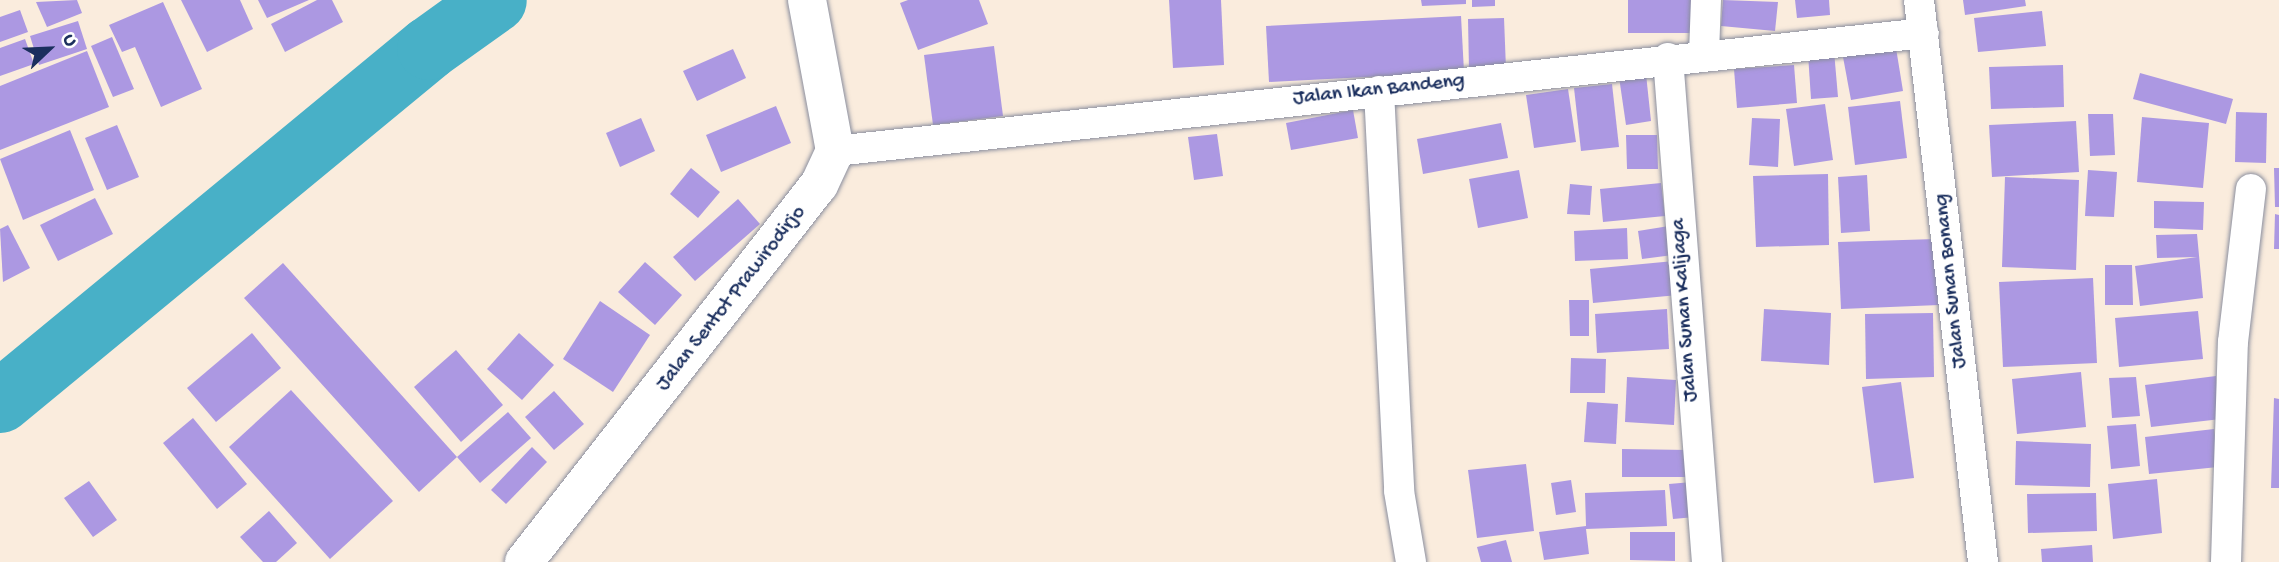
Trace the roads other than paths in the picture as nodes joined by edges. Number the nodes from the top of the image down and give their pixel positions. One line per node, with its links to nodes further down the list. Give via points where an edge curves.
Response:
1 (807, 0): 8 (street)
2 (1706, 0): 5 (street)
3 (1919, 0): 4 (street, Jalan Sunan Bonang)
4 (1924, 33): 5 (street, Jalan Ikan Bandeng); 13 (street, Jalan Sunan Bonang)
5 (1704, 54): 6 (street, Jalan Ikan Bandeng)
6 (1668, 58): 7 (street, Jalan Ikan Bandeng); 12 (street, Jalan Sunan Kalijaga)
7 (1379, 91): 8 (street, Jalan Ikan Bandeng); 11 (street, via 1399,491)
8 (835, 151): 10 (street, Jalan Sentot Prawirodirjo, via 820,185)
9 (2251, 189): 14 (street, via 2233,342)
10 (524, 562)
11 (1411, 562)
12 (1707, 562)
13 (1983, 562)
14 (2226, 562)

